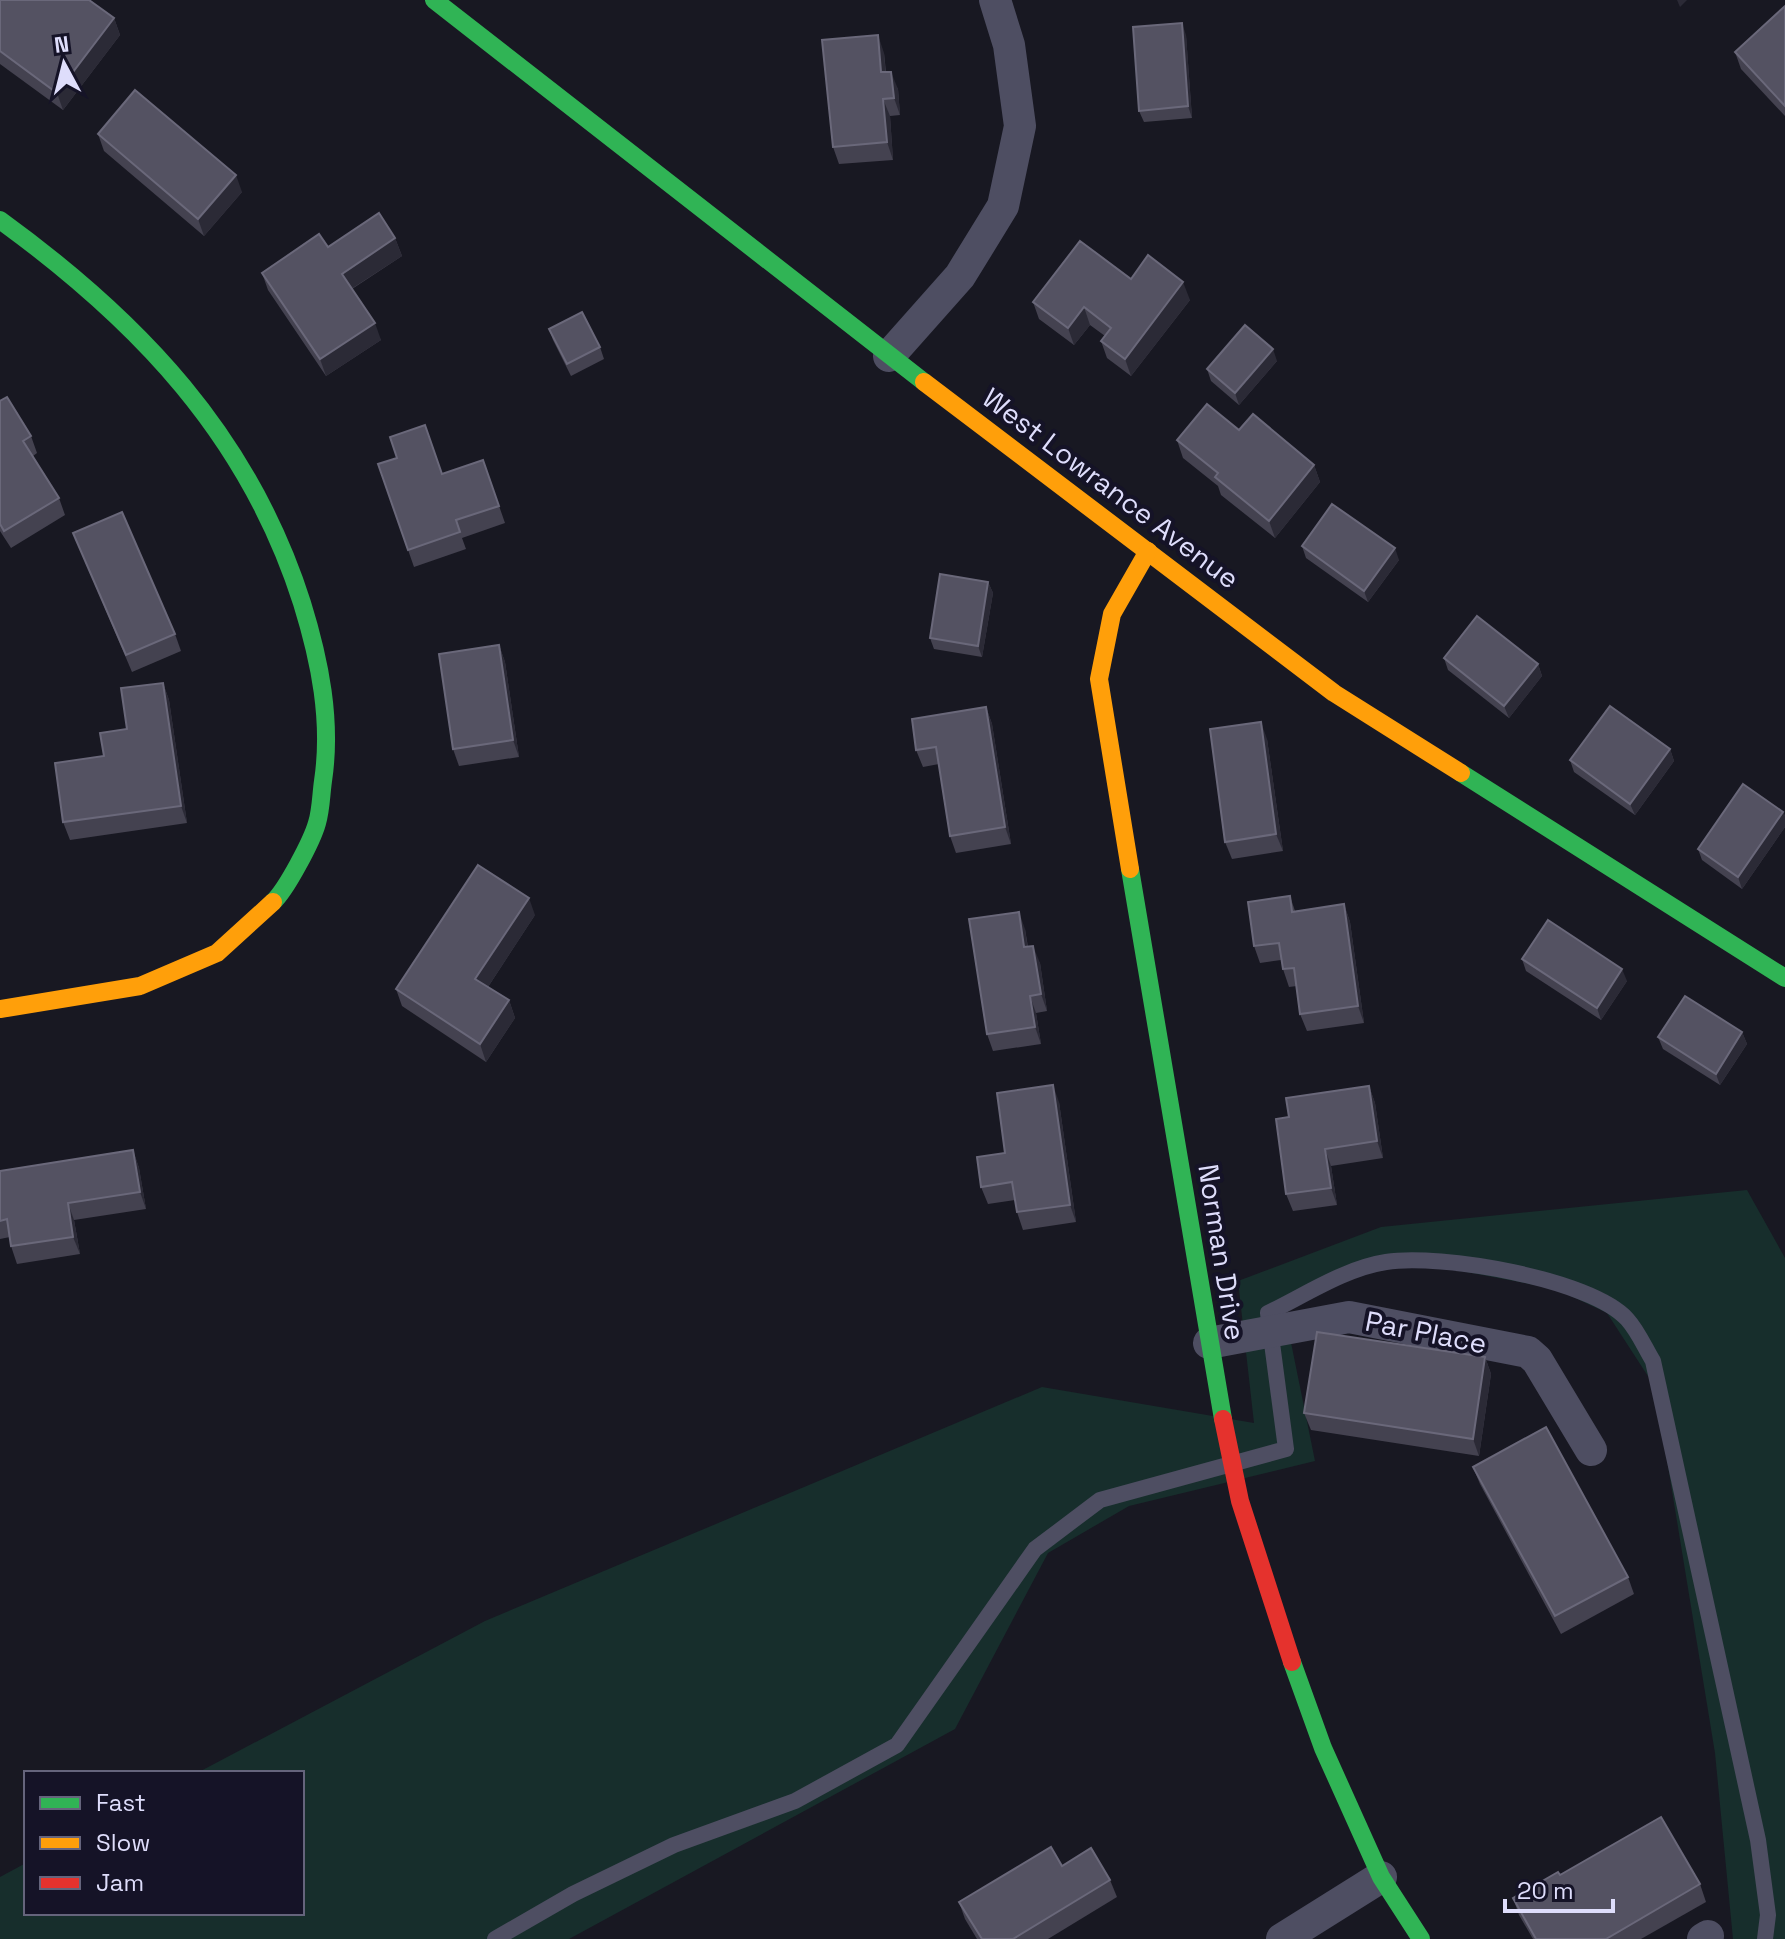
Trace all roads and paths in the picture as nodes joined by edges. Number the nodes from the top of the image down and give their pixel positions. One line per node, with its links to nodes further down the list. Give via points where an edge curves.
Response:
1 (434, 0): 4 (street, West Lowrance Avenue)
2 (995, 0): 4 (street, via 1009,45 1020,126 1003,206 960,276)
3 (0, 220): 7 (street, via 66,268 161,359 241,463 289,564 315,644 329,741 317,824 278,897 217,953 140,986)
4 (889, 356): 5 (street, West Lowrance Avenue)
5 (1148, 551): 6 (street, West Lowrance Avenue, via 1334,693); 9 (street, Norman Drive, via 1112,614 1099,679)
6 (1785, 978)
7 (0, 1009)
8 (1270, 1330): 9 (street, Par Place); 10 (street, Par Place, via 1349,1317 1528,1352); 11 (lane, via 1286,1449); 16 (lane, via 1268,1313 1365,1267 1411,1260 1489,1267 1548,1282 1577,1290 1627,1318 1653,1361 1668,1423 1758,1840 1768,1915)
9 (1209, 1343): 11 (street, Norman Drive)
10 (1591, 1450)
11 (1232, 1463): 12 (street, Norman Drive, via 1282,1635 1323,1748); 13 (lane, via 1100,1500 1035,1549 897,1745 795,1801 649,1857)
12 (1381, 1877): 14 (street); 15 (street, Norman Drive)
13 (495, 1939)
14 (1282, 1939)
15 (1421, 1939)
16 (1765, 1939)

